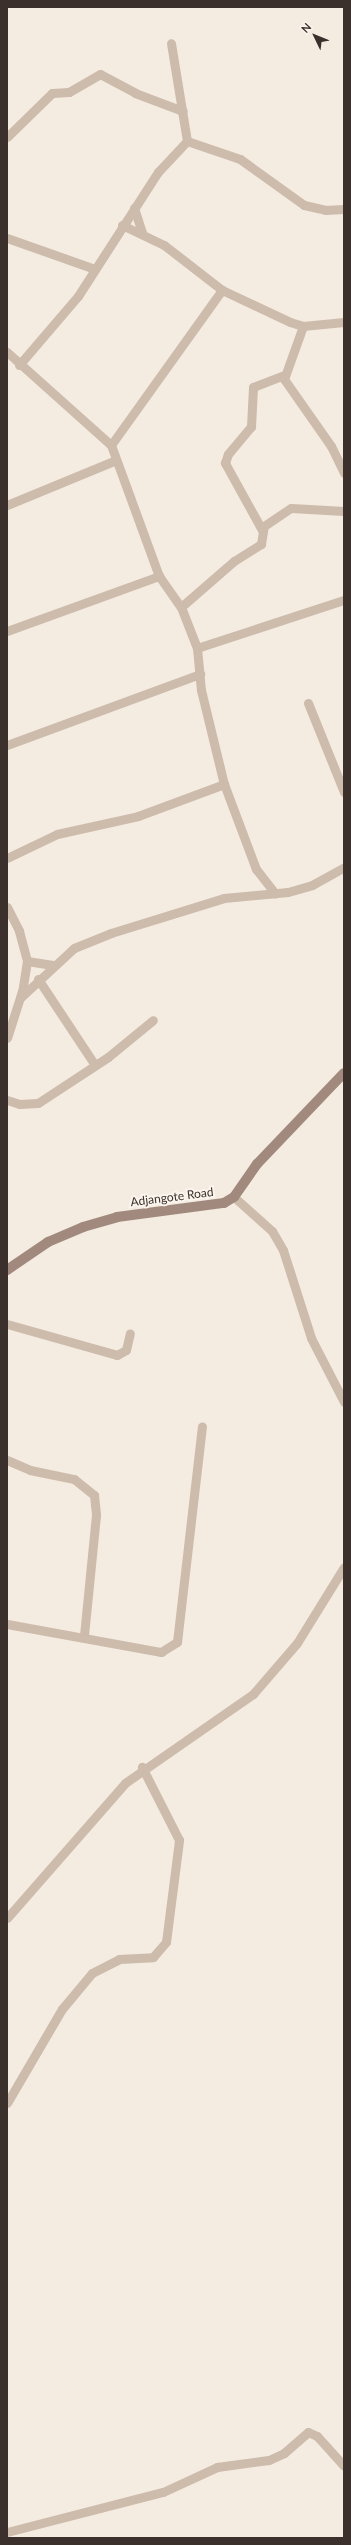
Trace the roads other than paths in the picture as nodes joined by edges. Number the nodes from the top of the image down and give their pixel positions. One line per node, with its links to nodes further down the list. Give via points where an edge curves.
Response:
1 (171, 43): 2 (street)
2 (183, 111): 3 (street, via 135,93 100,74 69,92 52,93); 4 (street)
3 (7, 136)
4 (187, 141): 5 (street, via 158,172); 6 (street, via 240,159 304,205 325,210)
5 (134, 208): 7 (street); 8 (street)
6 (344, 209)
7 (122, 225): 8 (street); 10 (street)
8 (142, 233): 11 (street)
9 (7, 238): 10 (street)
10 (95, 269): 15 (street, via 53,329)
11 (222, 290): 13 (street); 17 (street)
12 (344, 322): 13 (street)
13 (303, 326): 16 (street)
14 (7, 352): 15 (street)
15 (19, 365): 17 (street)
16 (284, 375): 19 (street, via 286,384 306,408); 22 (street, via 253,387 251,427 228,454 225,462)
17 (111, 445): 18 (street)
18 (116, 460): 20 (street); 23 (street)
19 (344, 473)
20 (7, 505)
21 (344, 511): 22 (street, via 291,508)
22 (262, 530): 25 (street, via 261,544 234,561)
23 (159, 576): 25 (street); 26 (street)
24 (344, 600): 27 (street)
25 (181, 607): 27 (street)
26 (7, 631)
27 (197, 648): 28 (street)
28 (200, 674): 30 (street); 31 (street)
29 (308, 703): 32 (street)
30 (7, 744)
31 (224, 784): 33 (street, via 138,816 57,834); 35 (street, via 256,869)
32 (344, 792)
33 (7, 858)
34 (344, 867): 35 (street, via 312,885)
35 (275, 893): 38 (street, via 224,898 111,933 74,948)
36 (7, 907): 37 (street, via 19,932)
37 (27, 961): 38 (street); 40 (street)
38 (53, 965): 39 (street)
39 (38, 979): 40 (street); 43 (street)
40 (20, 998): 42 (street)
41 (152, 1020): 43 (street)
42 (7, 1038)
43 (95, 1065): 45 (street, via 38,1103 19,1104)
44 (344, 1073): 46 (street, via 257,1164)
45 (7, 1100)
46 (234, 1197): 47 (street, Adjangote Road, via 211,1206 117,1217 83,1227 48,1242); 50 (street, via 272,1231 283,1250 311,1338)
47 (7, 1270)
48 (7, 1324): 49 (street, via 117,1356 126,1350)
49 (130, 1333)
50 (344, 1402)
51 (202, 1426): 55 (street, via 177,1642 161,1652)
52 (7, 1460): 55 (street, via 30,1470 74,1479 94,1494 96,1515)
53 (344, 1567): 56 (street, via 297,1643 253,1694)
54 (7, 1624): 55 (street)
55 (84, 1636)
56 (142, 1768): 57 (street, via 78,1832); 58 (street, via 179,1840 166,1942 154,1957 118,1959 92,1972 62,2010)
57 (7, 1918)
58 (7, 2103)
59 (344, 2466): 60 (street, via 317,2436 308,2432 284,2453 269,2460 217,2467 163,2492)
60 (7, 2532)

